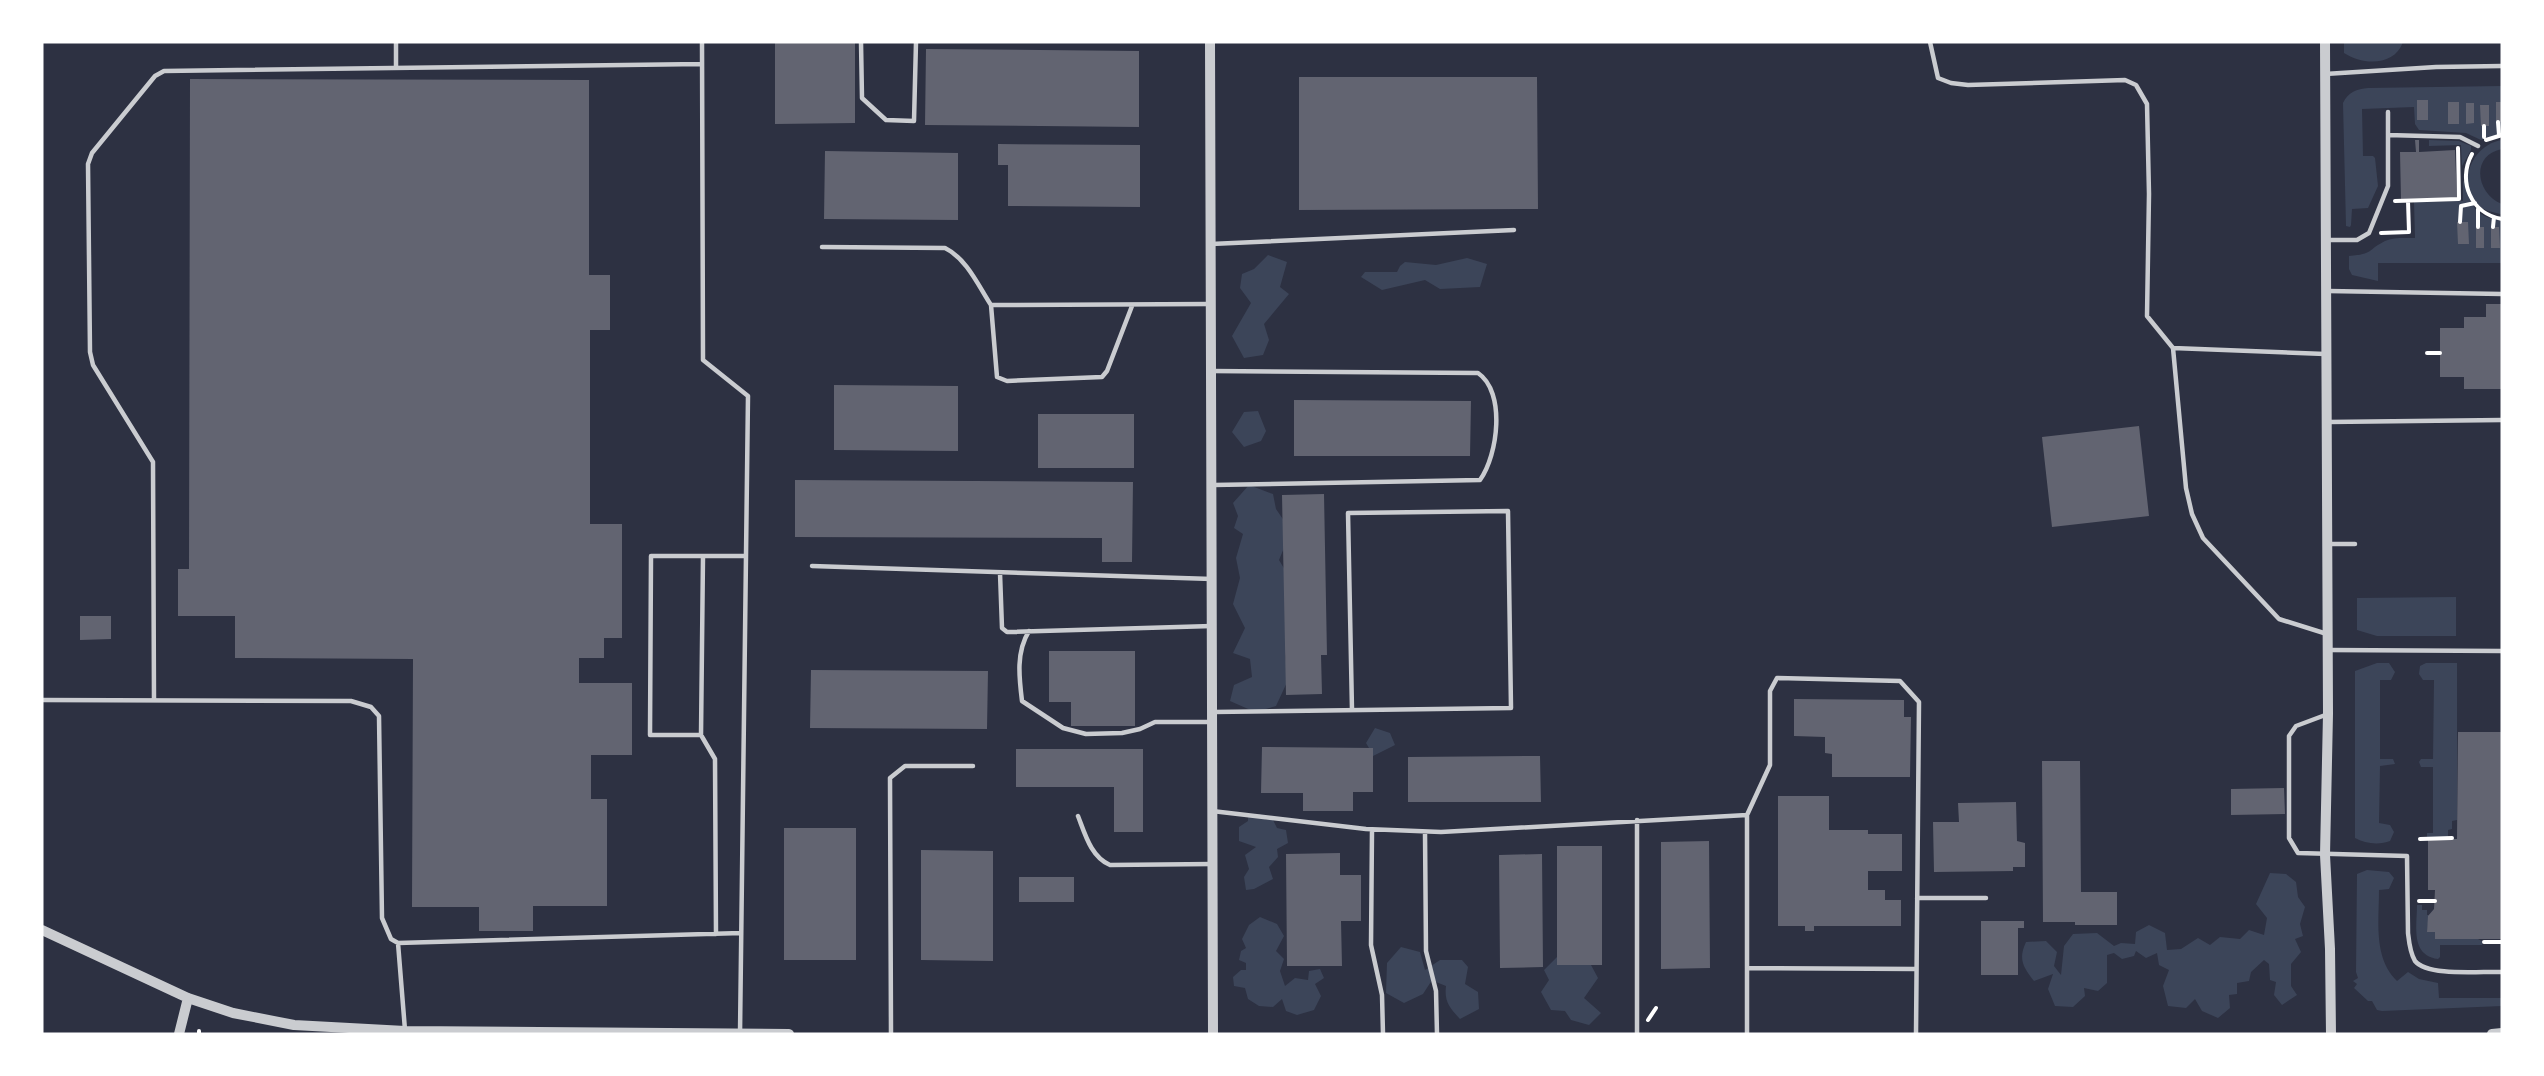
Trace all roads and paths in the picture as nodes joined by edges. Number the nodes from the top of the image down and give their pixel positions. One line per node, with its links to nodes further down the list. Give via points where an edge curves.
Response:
1 (396, 42): 10 (lane)
2 (702, 42): 8 (lane)
3 (861, 42): 4 (lane, via 862,98 886,120 914,121)
4 (916, 42)
5 (1210, 42): 34 (street)
6 (1930, 42): 41 (lane, via 1938,78 1951,83 2125,80 2136,85 2147,104 2147,316)
7 (2325, 42): 11 (street)
8 (702, 64): 10 (lane); 52 (lane, via 703,360 748,396)
9 (2502, 66): 11 (lane)
10 (396, 68): 62 (lane, via 164,72 155,76 92,153 88,164 90,352 93,365 153,462)
11 (2325, 74): 33 (street)
12 (2388, 112): 15 (lane)
13 (2498, 122): 16 (path)
14 (2484, 126): 17 (path)
15 (2388, 135): 18 (lane, via 2460,137); 33 (lane, via 2388,186 2369,233 2356,240)
16 (2499, 135)
17 (2484, 140)
18 (2478, 146): 21 (path, via 2470,157)
19 (2448, 148): 20 (path, via 2458,147)
20 (2458, 173): 21 (path); 23 (path, via 2459,200)
21 (2467, 173): 24 (path, via 2469,195)
22 (2395, 201): 23 (path)
23 (2408, 201): 32 (path, via 2409,232)
24 (2475, 203): 25 (path); 28 (path, via 2461,206)
25 (2478, 209): 26 (path); 29 (path)
26 (2494, 217): 27 (path); 30 (path)
27 (2502, 219)
28 (2460, 222)
29 (2478, 227)
30 (2493, 227)
31 (1514, 230): 34 (lane)
32 (2380, 233)
33 (2324, 240): 36 (street)
34 (1211, 244): 38 (street)
35 (822, 247): 39 (lane, via 945,248 962,260)
36 (2324, 291): 37 (lane); 44 (street)
37 (2502, 294)
38 (1211, 304): 40 (lane); 45 (street)
39 (991, 305): 40 (lane); 40 (lane, via 997,377 1007,381 1102,377)
40 (1132, 306)
41 (2173, 348): 44 (lane); 58 (lane, via 2186,488 2203,538 2279,619)
42 (2427, 353): 43 (path)
43 (2440, 353)
44 (2325, 354): 47 (street)
45 (1211, 371): 48 (street); 48 (lane, via 1478,373 1486,378 1494,394 1496,435 1487,470 1480,480)
46 (2502, 420): 47 (lane)
47 (2325, 422): 49 (street)
48 (1211, 485): 55 (street)
49 (2326, 544): 50 (lane); 58 (street)
50 (2355, 544)
51 (703, 555): 52 (lane); 66 (lane); 66 (lane, via 651,555 650,735)
52 (746, 556): 83 (lane)
53 (812, 566): 54 (lane)
54 (1000, 573): 55 (lane); 57 (lane, via 1002,628 1007,632)
55 (1212, 579): 56 (street)
56 (1212, 626): 57 (lane); 65 (street)
57 (1029, 631): 65 (lane, via 1022,643 1022,701 1063,728 1086,734 1122,733 1155,722)
58 (2326, 634): 59 (street)
59 (2326, 650): 60 (lane); 64 (street)
60 (2502, 651)
61 (42, 700): 62 (lane)
62 (154, 700): 87 (lane, via 351,701 371,707 379,716 382,918 390,939)
63 (1352, 710): 63 (lane, via 1511,708 1508,511 1348,513); 65 (lane)
64 (2328, 714): 76 (street); 76 (lane, via 2296,726 2289,736 2289,838 2298,853)
65 (1213, 717): 68 (street)
66 (701, 735): 84 (lane, via 715,759)
67 (972, 766): 97 (lane, via 905,766 890,778)
68 (1212, 811): 72 (lane); 77 (street)
69 (1748, 815): 71 (lane); 78 (lane, via 1770,765 1770,692 1777,678 1900,681 1919,702); 88 (lane)
70 (1078, 816): 77 (lane, via 1090,846 1110,865)
71 (1637, 820): 73 (lane); 101 (lane)
72 (1372, 830): 73 (lane); 99 (lane, via 1371,945 1382,995)
73 (1425, 831): 100 (lane, via 1426,951 1436,991)
74 (2452, 838): 75 (path)
75 (2420, 839)
76 (2325, 855): 90 (lane, via 2407,856 2408,933 2415,960 2434,971); 104 (street)
77 (1213, 864): 98 (street)
78 (1917, 898): 79 (lane); 89 (lane)
79 (1986, 898)
80 (2419, 901): 81 (path)
81 (2435, 901)
82 (42, 930): 91 (street)
83 (741, 933): 84 (lane); 95 (lane)
84 (716, 934): 87 (lane)
85 (2484, 942): 86 (path)
86 (2502, 942)
87 (398, 943): 92 (lane)
88 (1747, 968): 89 (lane); 102 (lane)
89 (1916, 969): 103 (lane)
90 (2502, 972)
91 (188, 998): 92 (street, via 233,1013 294,1025); 94 (street)
92 (405, 1031): 93 (street)
93 (574, 1033): 95 (street)
94 (179, 1034)
95 (740, 1034): 96 (street)
96 (789, 1034)
97 (891, 1034)
98 (1213, 1034)
99 (1383, 1034)
100 (1437, 1034)
101 (1637, 1034)
102 (1747, 1034)
103 (1916, 1034)
104 (2331, 1034)
105 (2492, 1034): 106 (street)
106 (2502, 1034)

